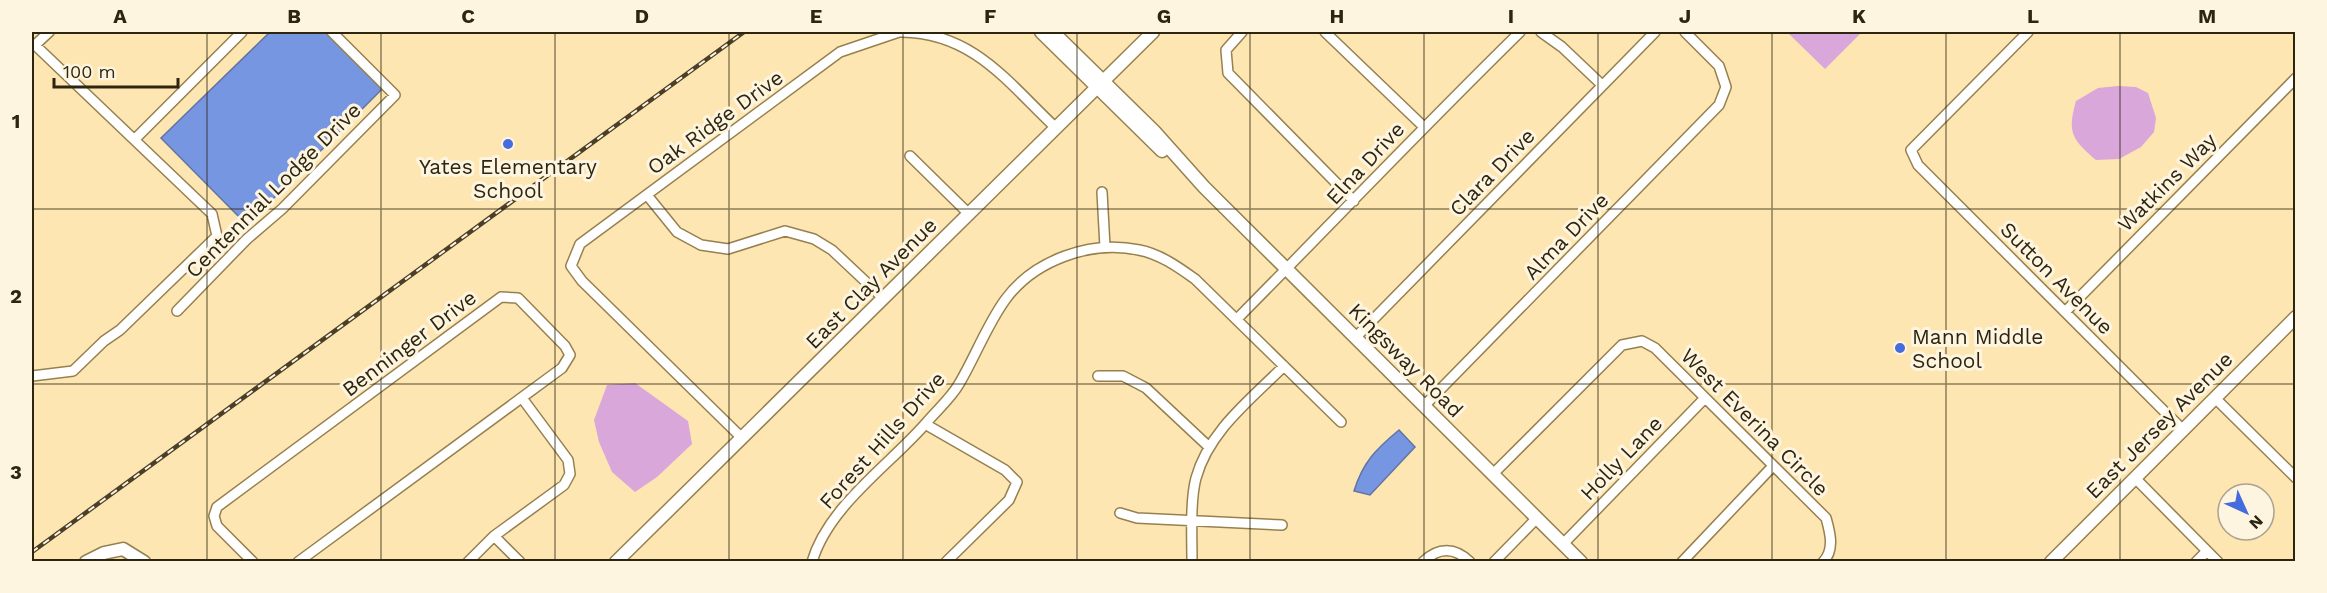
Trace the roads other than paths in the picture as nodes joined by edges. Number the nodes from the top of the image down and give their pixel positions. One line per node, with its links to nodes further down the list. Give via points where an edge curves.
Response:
1 (49, 32): 16 (street)
2 (242, 32): 22 (street)
3 (332, 32): 31 (street, Centennial Lodge Drive, via 395,95)
4 (901, 32): 5 (street, Oak Ridge Drive); 25 (street, Oak Ridge Drive, via 840,52)
5 (921, 32): 21 (street, Oak Ridge Drive, via 948,39 981,56)
6 (1041, 32): 18 (street, Kingsway Road)
7 (1053, 32): 18 (street, Kingsway Road)
8 (1153, 32): 18 (street, East Clay Avenue)
9 (1242, 32): 26 (street, via 1226,50 1228,73)
10 (1325, 32): 20 (street)
11 (1520, 32): 20 (street, Elna Drive)
12 (1541, 32): 19 (street)
13 (1655, 32): 19 (street, Clara Drive)
14 (1685, 32): 42 (street, Alma Drive, via 1719,66 1726,87 1719,105)
15 (2028, 32): 32 (street, Sutton Avenue, via 1911,150 1918,165)
16 (33, 45): 22 (street)
17 (2295, 78): 32 (street, Watkins Way)
18 (1100, 84): 21 (street, East Clay Avenue); 29 (street, Kingsway Road, via 1149,139 1204,187)
19 (1602, 85): 35 (street, Clara Drive)
20 (1424, 126): 26 (street, Elna Drive)
21 (1056, 128): 27 (street, East Clay Avenue)
22 (135, 139): 37 (street, via 212,214 217,236 73,371)
23 (910, 156): 27 (street)
24 (1102, 192): 28 (street)
25 (647, 195): 30 (street, via 677,232 701,245 728,249 785,231 814,239 832,250); 46 (street, Oak Ridge Drive, via 580,244 571,266)
26 (1354, 201): 29 (street, Elna Drive)
27 (969, 214): 30 (street, East Clay Avenue)
28 (1105, 247): 34 (street, Forest Hills Drive, via 1139,250 1170,261); 44 (street, Forest Hills Drive, via 1066,254 1031,273 1005,300 957,386)
29 (1286, 269): 34 (street, Elna Drive); 35 (street, Kingsway Road)
30 (883, 298): 46 (street, East Clay Avenue)
31 (177, 311)
32 (2065, 312): 45 (street, Sutton Avenue)
33 (2295, 317): 41 (street, East Jersey Avenue)
34 (1237, 319): 36 (street, Forest Hills Drive)
35 (1355, 338): 42 (street, Kingsway Road)
36 (1284, 366): 43 (street, Forest Hills Drive); 47 (street)
37 (32, 376)
38 (1098, 376): 47 (street, via 1123,376 1146,388)
39 (522, 398): 56 (street, via 568,460 570,474 564,485); 61 (street, Benninger Drive, via 562,368 570,355 518,298 501,297 217,507 217,526); 62 (street, Benninger Drive)
40 (1706, 398): 48 (street, West Everina Circle); 49 (street, West Everina Circle, via 1655,348 1642,341 1622,345); 57 (street, Holly Lane)
41 (2215, 398): 45 (street, East Jersey Avenue); 51 (street)
42 (1424, 406): 49 (street, Kingsway Road)
43 (1341, 422)
44 (925, 424): 66 (street, Forest Hills Drive, via 835,516); 67 (street, via 1005,470 1017,482 1009,500)
45 (2183, 430): 50 (street, East Jersey Avenue)
46 (742, 438): 65 (street, East Clay Avenue)
47 (1208, 446): 54 (street, via 1195,480)
48 (1773, 465): 73 (street); 74 (street, West Everina Circle, via 1826,518 1832,537)
49 (1492, 474): 53 (street, Kingsway Road)
50 (2135, 478): 58 (street); 75 (street, East Jersey Avenue)
51 (2295, 478)
52 (1120, 513): 54 (street, via 1137,519)
53 (1537, 518): 57 (street, Kingsway Road); 71 (street)
54 (1193, 521): 55 (street); 68 (street)
55 (1282, 525)
56 (494, 536): 63 (street); 64 (street)
57 (1563, 544): 72 (street, Kingsway Road)
58 (2207, 551): 76 (street); 77 (street)
59 (86, 561): 60 (street, via 123,549)
60 (144, 561)
61 (253, 561)
62 (298, 561)
63 (468, 561)
64 (520, 561)
65 (616, 561)
66 (812, 561)
67 (946, 561)
68 (1192, 561)
69 (1423, 561): 70 (street, via 1439,551 1452,550)
70 (1470, 561)
71 (1494, 561)
72 (1581, 561)
73 (1682, 561)
74 (1823, 561)
75 (2051, 561)
76 (2196, 561)
77 (2218, 561)

